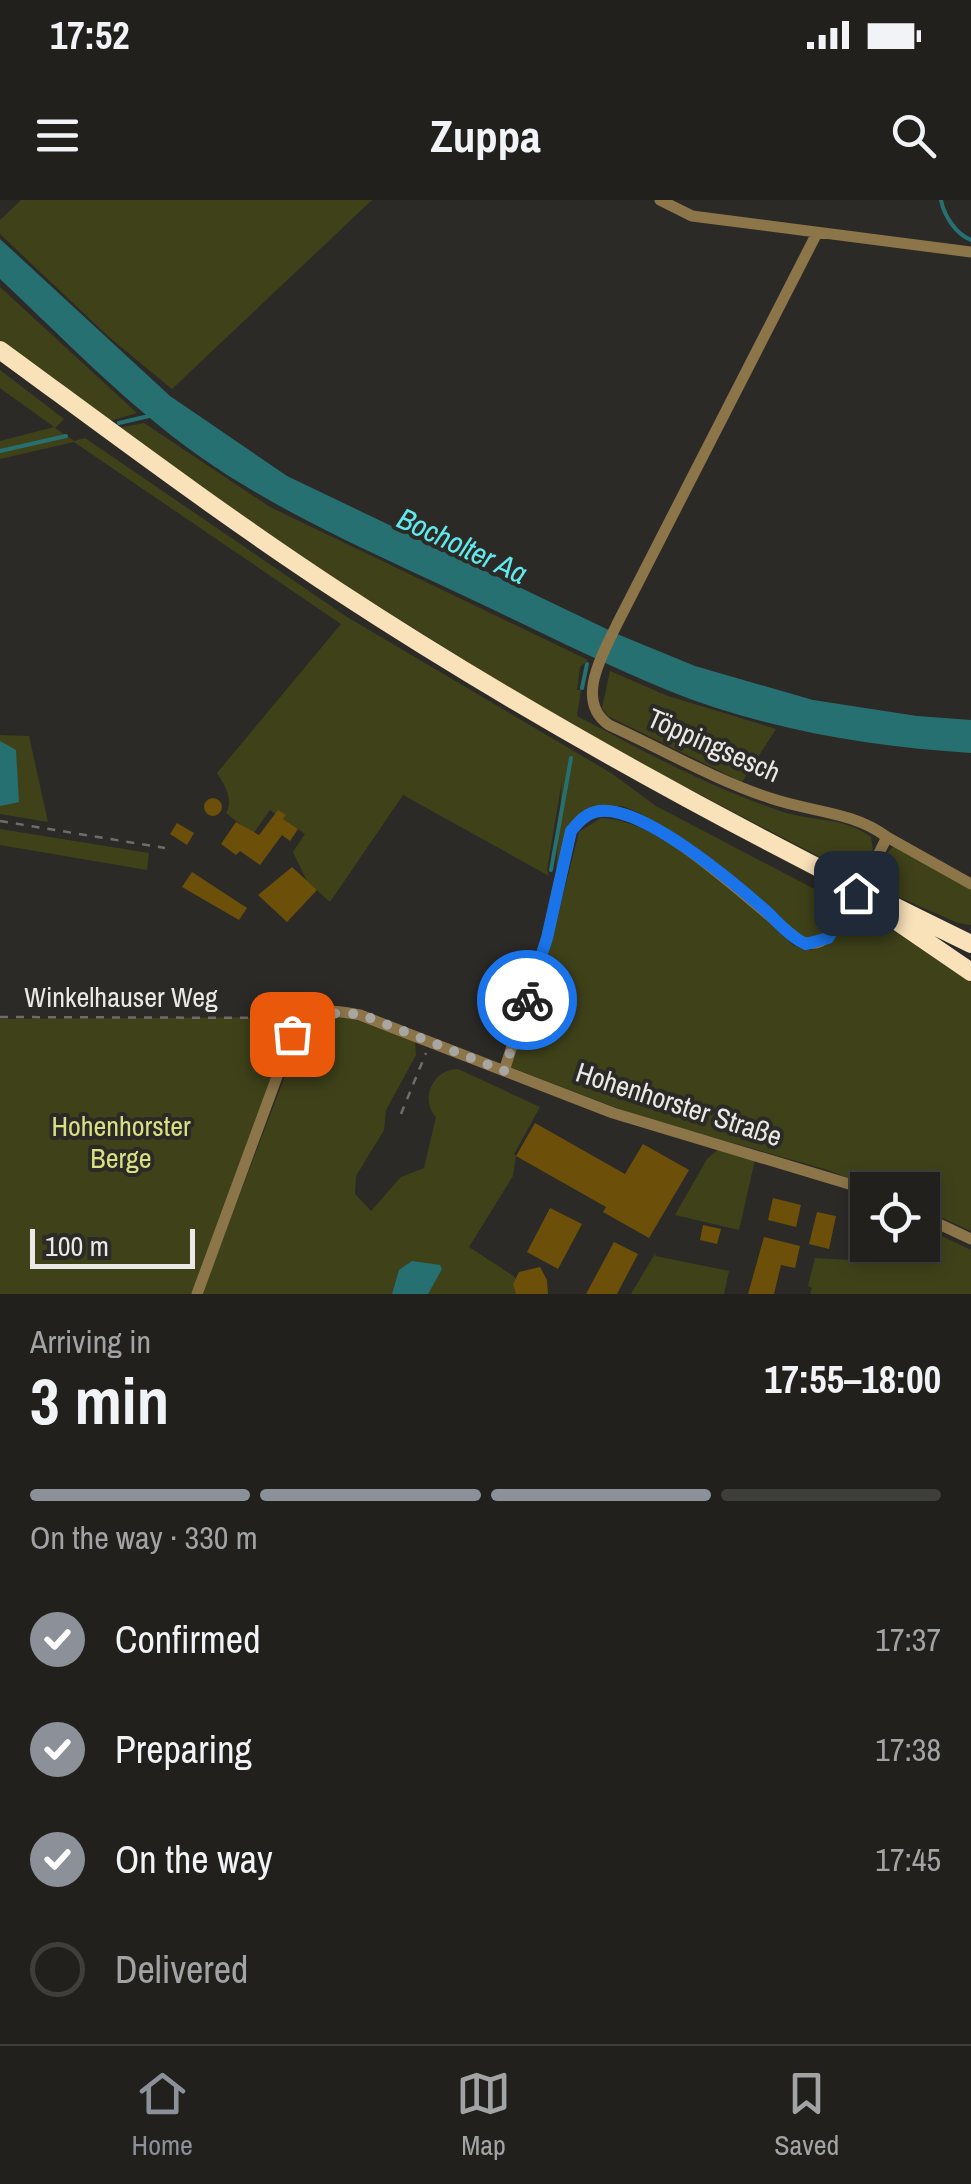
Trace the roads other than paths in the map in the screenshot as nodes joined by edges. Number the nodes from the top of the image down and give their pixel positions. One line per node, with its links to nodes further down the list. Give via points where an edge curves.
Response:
1 (660, 200): 2 (street, via 692,216)
2 (817, 232): 3 (street); 6 (street, Töppingsesch, via 597,666 592,707 609,725 766,797 841,814)
3 (971, 252)
4 (0, 350): 7 (highway, via 339,592 553,723)
5 (0, 360): 9 (highway, via 335,599 626,775)
6 (886, 837): 8 (street); 14 (street, bridge, via 836,927 822,942 800,941 726,878 626,815 596,812 582,818 571,831 547,938)
7 (838, 878): 10 (highway); 11 (highway)
8 (971, 884)
9 (867, 901): 12 (highway); 13 (highway)
10 (971, 929)
11 (971, 944)
12 (971, 952)
13 (971, 972)
14 (504, 1071): 15 (street, Hohenhorster Straße, via 614,1113); 18 (street, Hohenhorster Straße, via 360,1014 317,1011 301,1018)
15 (850, 1185)
16 (940, 1224): 17 (street)
17 (971, 1239)
18 (197, 1294)

